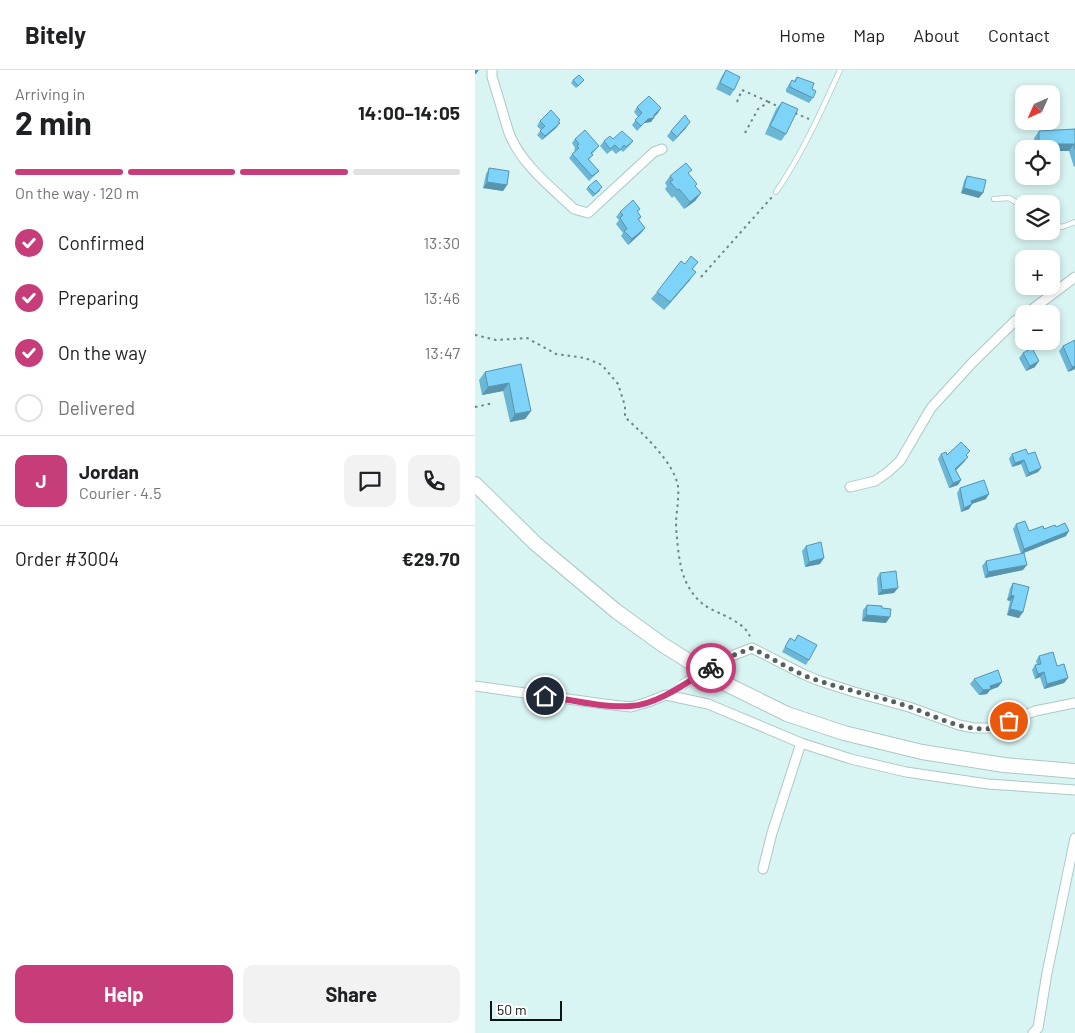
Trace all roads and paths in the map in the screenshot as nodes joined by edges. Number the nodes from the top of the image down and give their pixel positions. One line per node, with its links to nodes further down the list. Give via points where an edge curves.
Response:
1 (492, 70): 9 (street, via 510,134 525,159 579,212 588,213 654,152)
2 (840, 70): 7 (lane)
3 (737, 102): 4 (path, via 742,90)
4 (769, 102): 5 (path); 8 (path, via 758,109)
5 (785, 109)
6 (793, 112): 7 (path)
7 (816, 122): 10 (lane)
8 (745, 133)
9 (662, 149)
10 (776, 192): 15 (path)
11 (994, 199): 12 (lane, via 1009,198)
12 (1015, 202)
13 (1075, 222): 14 (lane)
14 (1060, 226)
15 (701, 277)
16 (1075, 277): 17 (street)
17 (1037, 305)
18 (1015, 321): 23 (street, via 931,408 894,467 875,481)
19 (475, 335): 24 (path, via 496,340 527,338 556,354 585,358 602,365 618,384 625,417 646,438 674,476 683,576 703,604 745,627)
20 (494, 404): 21 (path)
21 (475, 407)
22 (475, 484): 29 (main road, via 535,544 616,611 722,682 787,714 843,733 931,753 1004,765)
23 (850, 487)
24 (752, 648): 26 (street, bridge); 27 (street, via 817,680 974,728 993,728 1035,712)
25 (475, 686): 26 (street, via 631,706)
26 (666, 695): 28 (street, via 708,704)
27 (1075, 703)
28 (801, 743): 30 (street, via 906,772 989,784); 32 (street)
29 (1075, 771)
30 (1075, 790)
31 (1075, 838): 33 (street, via 1038,1028)
32 (763, 868)
33 (1033, 1033)

